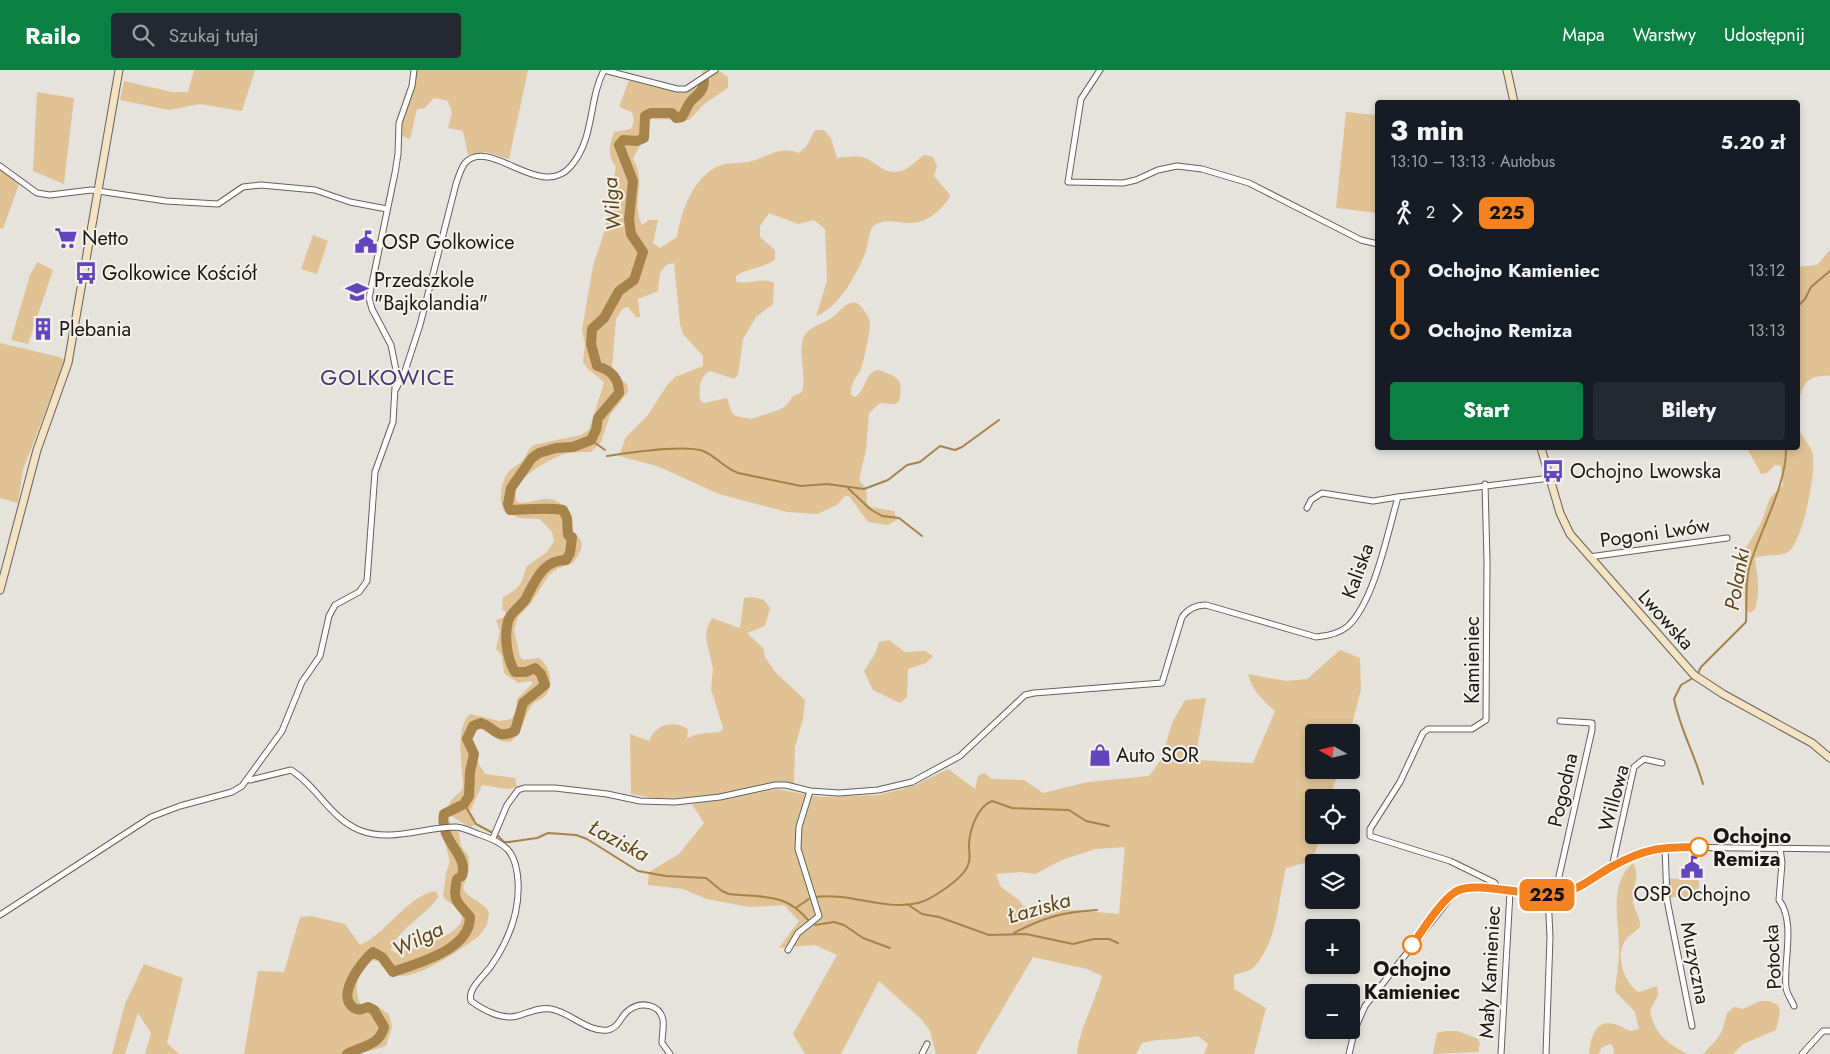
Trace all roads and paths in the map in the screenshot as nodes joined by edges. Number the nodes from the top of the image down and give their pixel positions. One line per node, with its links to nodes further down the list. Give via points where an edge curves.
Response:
1 (119, 70): 9 (street)
2 (414, 70): 10 (street, via 412,86 398,123 398,154)
3 (604, 70): 4 (street, via 677,89 686,89); 12 (street, via 596,84 590,126 581,152 570,168 558,176 542,178 487,157 465,163 456,184 420,325 405,371)
4 (715, 70)
5 (1100, 70): 11 (street, via 1081,99 1068,182 1123,183 1177,166 1202,169 1249,183 1361,240)
6 (1507, 70): 7 (street)
7 (1514, 100)
8 (0, 166): 9 (street, via 44,195)
9 (99, 191): 10 (street, via 218,204 244,187 261,185 315,190 350,202); 20 (street, via 68,363 37,450)
10 (387, 209): 12 (street, via 369,298 391,345 396,370)
11 (1375, 243)
12 (395, 390): 24 (street, via 393,422 375,472 367,581 359,592 335,605 329,616 320,656 302,682 282,731)
13 (1542, 450): 14 (street, Lwowska)
14 (1550, 478): 15 (street); 19 (street, Lwowska, via 1568,531)
15 (1485, 484): 16 (street); 31 (street, Kamieniec, via 1486,720 1472,729 1428,729 1423,733 1400,782 1370,829 1370,836 1468,869 1494,883)
16 (1398, 497): 17 (street, via 1373,501 1322,493 1311,500); 25 (street, Kaliska, via 1365,603 1348,626 1332,636 1316,637 1206,606 1196,606 1184,614 1162,683 1028,694 960,756 912,782 878,790)
17 (1307, 508)
18 (1727, 538): 19 (street, Pogoni Lwów)
19 (1588, 557): 22 (street, Lwowska, via 1694,675 1812,743)
20 (0, 590)
21 (1560, 721): 33 (street, Pogodna, via 1592,723 1592,730)
22 (1830, 758)
23 (1662, 763): 30 (street, Willowa, via 1644,759 1634,767)
24 (249, 780): 26 (street, via 291,770 302,777 339,818 373,835 386,837 457,827); 35 (street, via 232,792 152,817)
25 (810, 791): 26 (street, via 786,785 711,798 655,802 555,788 524,788 518,790 506,805); 36 (street, via 799,827 798,848 819,916 798,933)
26 (493, 838): 41 (street, via 514,858 519,898 510,932 471,991 471,1001 506,1017 550,1009 598,1030 616,1027 628,1010 648,1004 663,1019 662,1043)
27 (1665, 847): 28 (street); 30 (street, via 1644,852); 38 (street, Muzyczna, via 1667,900)
28 (1780, 848): 29 (street); 37 (street, Potocka, via 1779,900 1786,909 1789,956 1786,989)
29 (1830, 849)
30 (1612, 867): 33 (street, via 1585,883)
31 (1497, 890): 32 (street); 43 (street, via 1467,887 1448,899 1365,1006)
32 (1510, 892): 34 (street); 44 (street, Mały Kamieniec)
33 (1555, 894): 34 (street)
34 (1548, 895): 45 (street, via 1550,937)
35 (0, 915)
36 (788, 950)
37 (1794, 1006)
38 (1692, 1026)
39 (1830, 1031): 46 (street, via 1823,1031)
40 (926, 1044): 42 (street)
41 (670, 1054)
42 (922, 1054)
43 (1349, 1054)
44 (1501, 1054)
45 (1546, 1054)
46 (1802, 1054)

